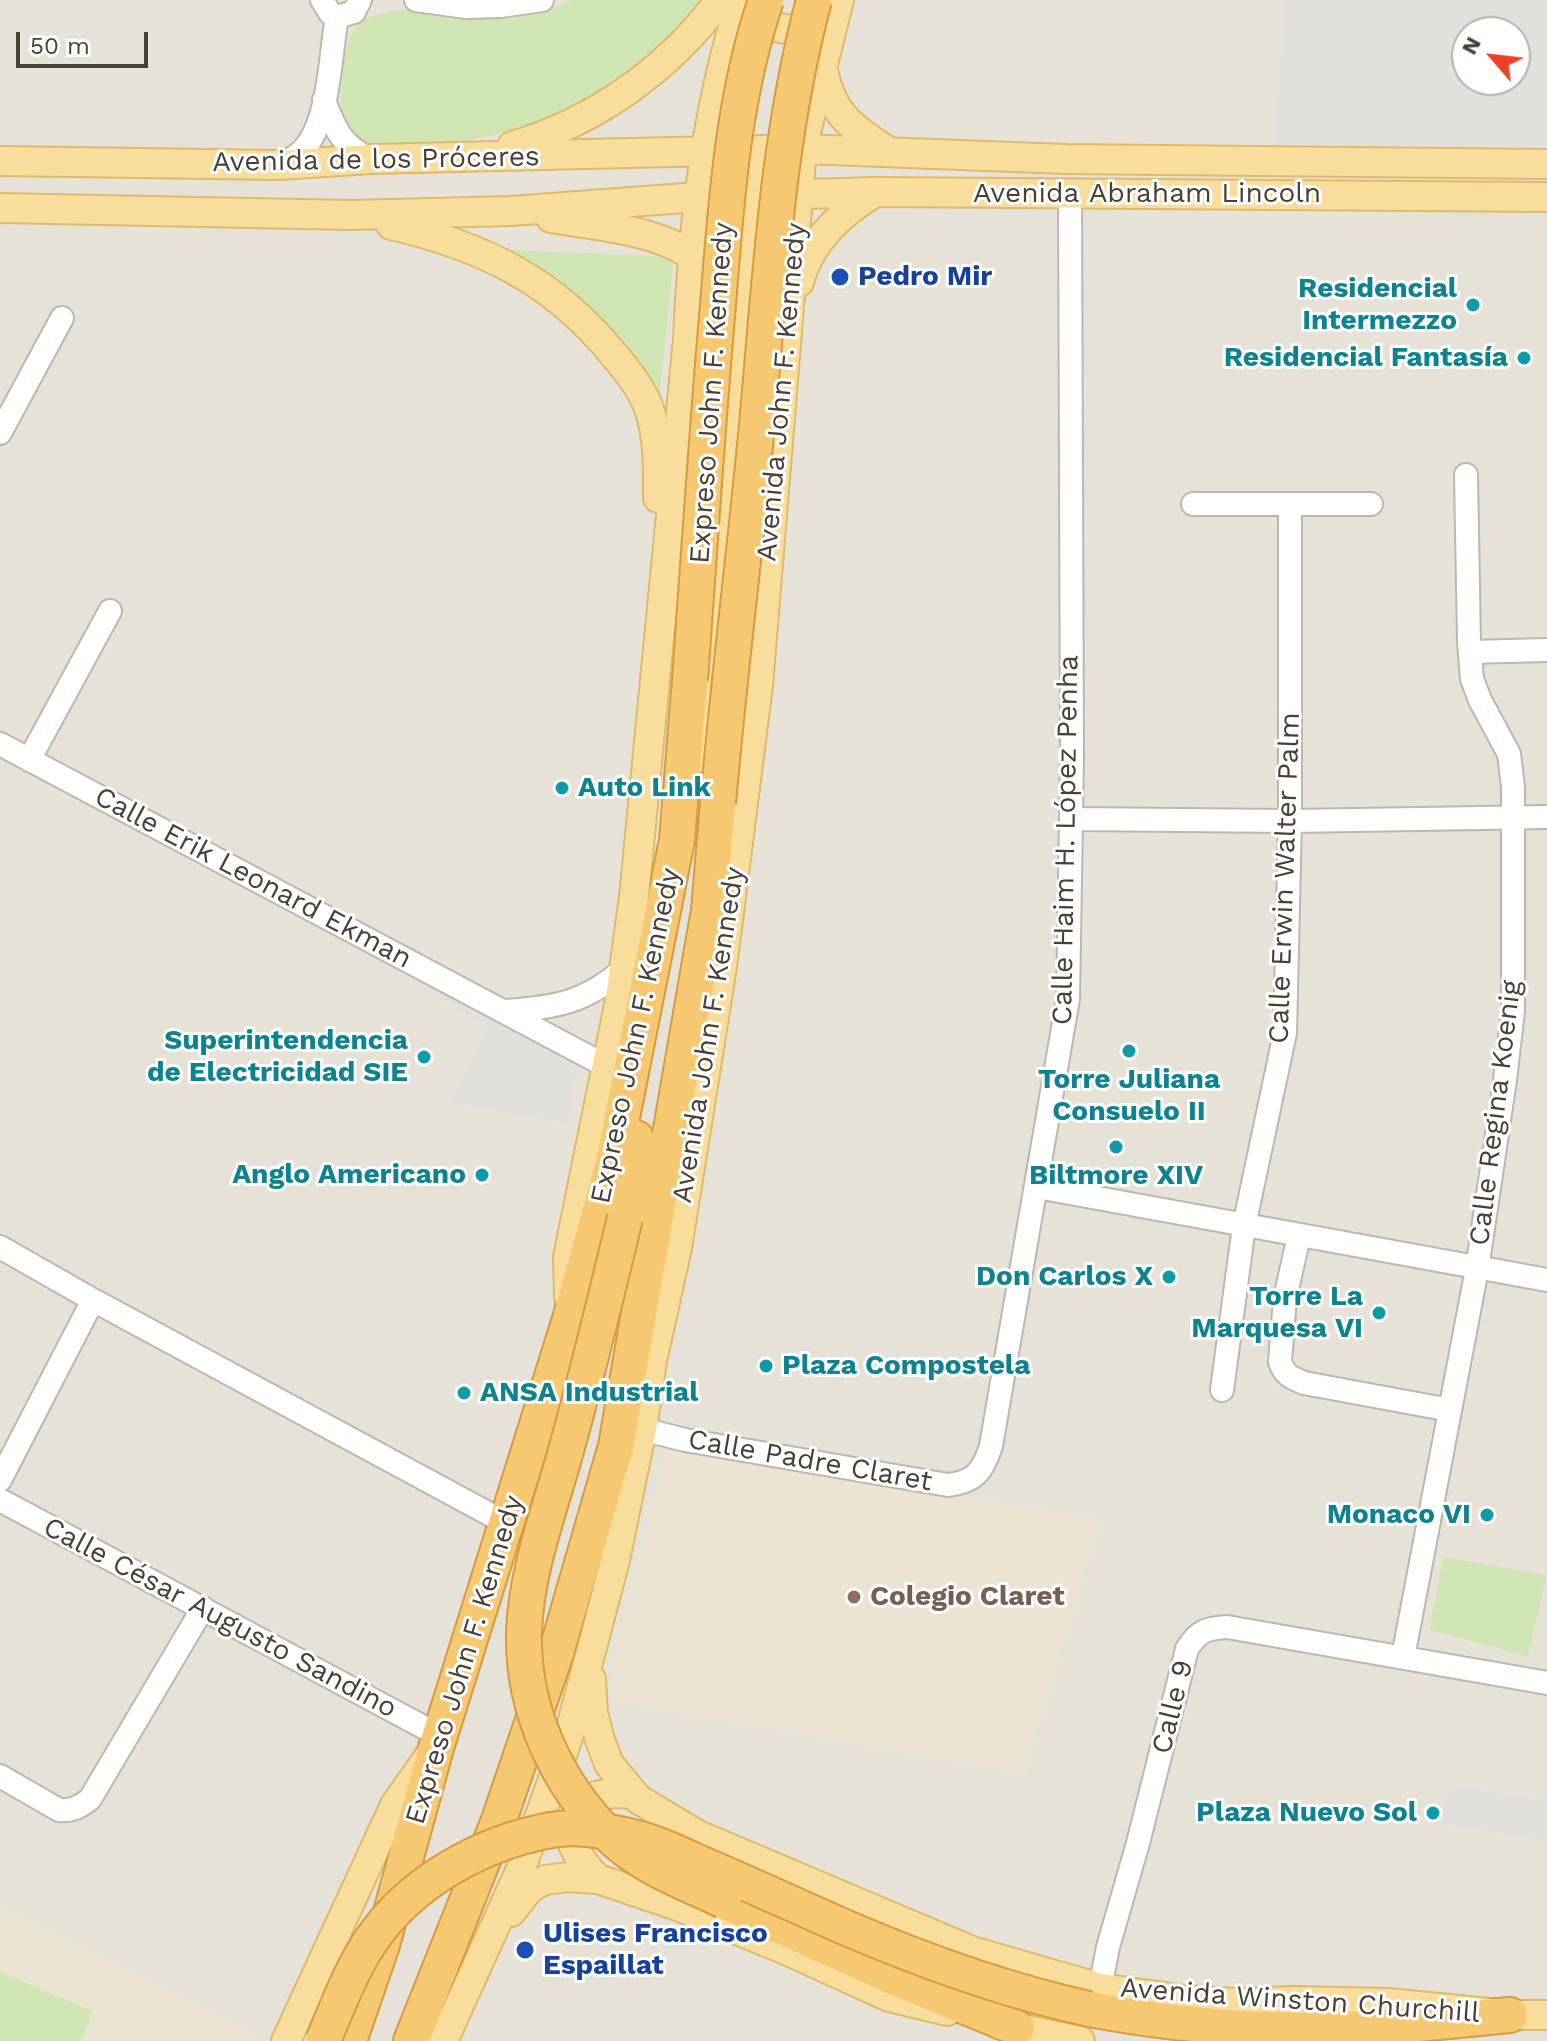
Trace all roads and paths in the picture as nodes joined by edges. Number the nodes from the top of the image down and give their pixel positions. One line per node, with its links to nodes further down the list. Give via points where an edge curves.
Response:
1 (360, 0): 11 (street, via 354,12)
2 (416, 0): 3 (street, via 466,7)
3 (542, 0)
4 (720, 0): 19 (main road, via 687,41 591,114 543,137)
5 (741, 0): 15 (main road, via 724,54)
6 (752, 0): 9 (main road, via 760,17 799,30 811,26)
7 (766, 0): 51 (highway, Expreso John F. Kennedy, bridge, via 732,158)
8 (814, 0): 67 (highway, Expreso John F. Kennedy, bridge, via 800,52 776,206 709,910)
9 (831, 0)
10 (839, 0): 12 (main road, Avenida John F. Kennedy)
11 (330, 8): 13 (street)
12 (822, 62): 14 (main road, Avenida John F. Kennedy); 17 (main road, via 827,92 839,113)
13 (324, 100): 18 (street, via 335,130); 22 (street, via 303,150)
14 (802, 149): 16 (main road, Avenida Abraham Lincoln); 17 (main road, Avenida Abraham Lincoln); 24 (main road, Avenida John F. Kennedy)
15 (706, 151): 16 (main road, Avenida de los Próceres); 19 (main road, Avenida de los Próceres); 26 (main road)
16 (752, 151): 27 (main road)
17 (890, 153): 21 (main road, Avenida Abraham Lincoln)
18 (370, 159): 19 (main road, Avenida de los Próceres); 22 (main road, Avenida de los Próceres)
19 (450, 159)
20 (0, 161): 22 (main road, Avenida de los Próceres)
21 (1547, 164)
22 (280, 165)
23 (876, 192): 24 (main road, Avenida Abraham Lincoln); 25 (main road, Avenida Abraham Lincoln); 34 (main road, via 853,206 816,244 803,268)
24 (798, 194): 27 (main road, Avenida Abraham Lincoln); 34 (main road, Avenida John F. Kennedy)
25 (1070, 194): 28 (main road, Avenida Abraham Lincoln); 49 (street, Calle Haim H. López Penha)
26 (698, 197): 27 (main road, Avenida de los Próceres); 30 (main road, Avenida de los Próceres); 32 (main road)
27 (747, 197): 35 (main road)
28 (1547, 197)
29 (0, 208): 31 (main road, Avenida de los Próceres)
30 (511, 211): 31 (main road, Avenida de los Próceres); 32 (main road, via 649,236)
31 (351, 215): 44 (main road, via 443,237 534,281 601,338 647,404 658,466 659,556)
32 (692, 254): 35 (main road, via 720,288); 44 (main road)
33 (62, 318): 36 (street)
34 (787, 330): 64 (main road, Avenida John F. Kennedy, via 758,686 739,839 684,1204)
35 (738, 338): 51 (main road, via 712,688)
36 (0, 433)
37 (1466, 475): 43 (street, Calle Regina Koenig)
38 (1193, 504): 39 (street)
39 (1290, 504): 40 (street); 50 (street, Calle Erwin Walter Palm)
40 (1371, 504)
41 (110, 611): 46 (street)
42 (1547, 650): 43 (street)
43 (1470, 652): 47 (street, Calle Regina Koenig, via 1480,700 1509,754)
44 (649, 732): 52 (main road)
45 (0, 744): 46 (street, Calle Erik Leonard Ekman)
46 (29, 760): 53 (street, Calle Erik Leonard Ekman)
47 (1514, 817): 48 (street); 50 (street); 60 (street, Calle Regina Koenig, via 1513,1011)
48 (1547, 817)
49 (1071, 819): 50 (street); 56 (street, Calle Haim H. López Penha, via 1068,999)
50 (1290, 821): 57 (street, Calle Erwin Walter Palm, via 1285,1033)
51 (677, 840): 54 (highway, Expreso John F. Kennedy)
52 (625, 968): 53 (street, via 593,993 572,1001); 55 (main road)
53 (506, 1011): 55 (street, Calle Erik Leonard Ekman)
54 (637, 1049): 63 (highway, Expreso John F. Kennedy, via 613,1163); 84 (highway, bridge, via 635,1173 535,1562 524,1631 536,1715 556,1764 593,1817 637,1857 895,1978)
55 (606, 1066): 63 (main road, via 568,1257)
56 (1037, 1187): 57 (street); 68 (street, Calle Haim H. López Penha, via 991,1446)
57 (1244, 1226): 58 (street); 65 (street, Calle Erwin Walter Palm)
58 (1299, 1236): 60 (street); 66 (street, via 1285,1298 1282,1371 1304,1383)
59 (0, 1247): 62 (street)
60 (1477, 1269): 61 (street); 66 (street, Calle Regina Koenig)
61 (1547, 1280)
62 (93, 1300): 69 (street); 71 (street)
63 (570, 1319): 71 (highway, Expreso John F. Kennedy)
64 (652, 1361): 67 (highway)
65 (1222, 1390)
66 (1450, 1410): 74 (street, Calle Regina Koenig)
67 (629, 1438): 68 (street, Calle Padre Claret, via 685,1440 948,1485); 73 (main road, via 615,1560); 88 (highway, Expreso John F. Kennedy, via 504,1806)
68 (977, 1476)
69 (0, 1480)
70 (0, 1500): 72 (street, Calle César Augusto Sandino)
71 (506, 1523): 76 (highway, Expreso John F. Kennedy)
72 (203, 1608): 76 (street, Calle César Augusto Sandino); 77 (street, via 90,1799 69,1811 59,1810)
73 (595, 1643): 78 (main road, Avenida Winston Churchill, via 593,1713 609,1764); 80 (main road, via 547,1801)
74 (1403, 1657): 75 (street, Calle 9); 83 (street, Calle 9, via 1227,1627 1207,1628 1195,1636 1187,1649 1108,1947)
75 (1547, 1683)
76 (438, 1742): 85 (main road, via 395,1805); 87 (highway, Expreso John F. Kennedy, via 382,1945)
77 (0, 1776)
78 (632, 1794): 79 (main road, via 585,1799 568,1828 578,1856); 83 (main road, Avenida Winston Churchill, via 698,1835 972,1951)
79 (598, 1879): 80 (main road, via 545,1880 530,1888); 84 (main road, via 786,1950 889,1997)
80 (479, 1965): 89 (main road)
81 (1510, 2015): 82 (main road, Avenida Winston Churchill); 83 (highway, via 1379,2027)
82 (1547, 2015)
83 (1077, 2023): 84 (main road); 86 (highway, bridge, via 632,1836 553,1829 483,1851 437,1875 399,1907 370,1942)
84 (1017, 2028)
85 (286, 2041)
86 (323, 2041)
87 (349, 2041)
88 (411, 2041)
89 (443, 2041)

